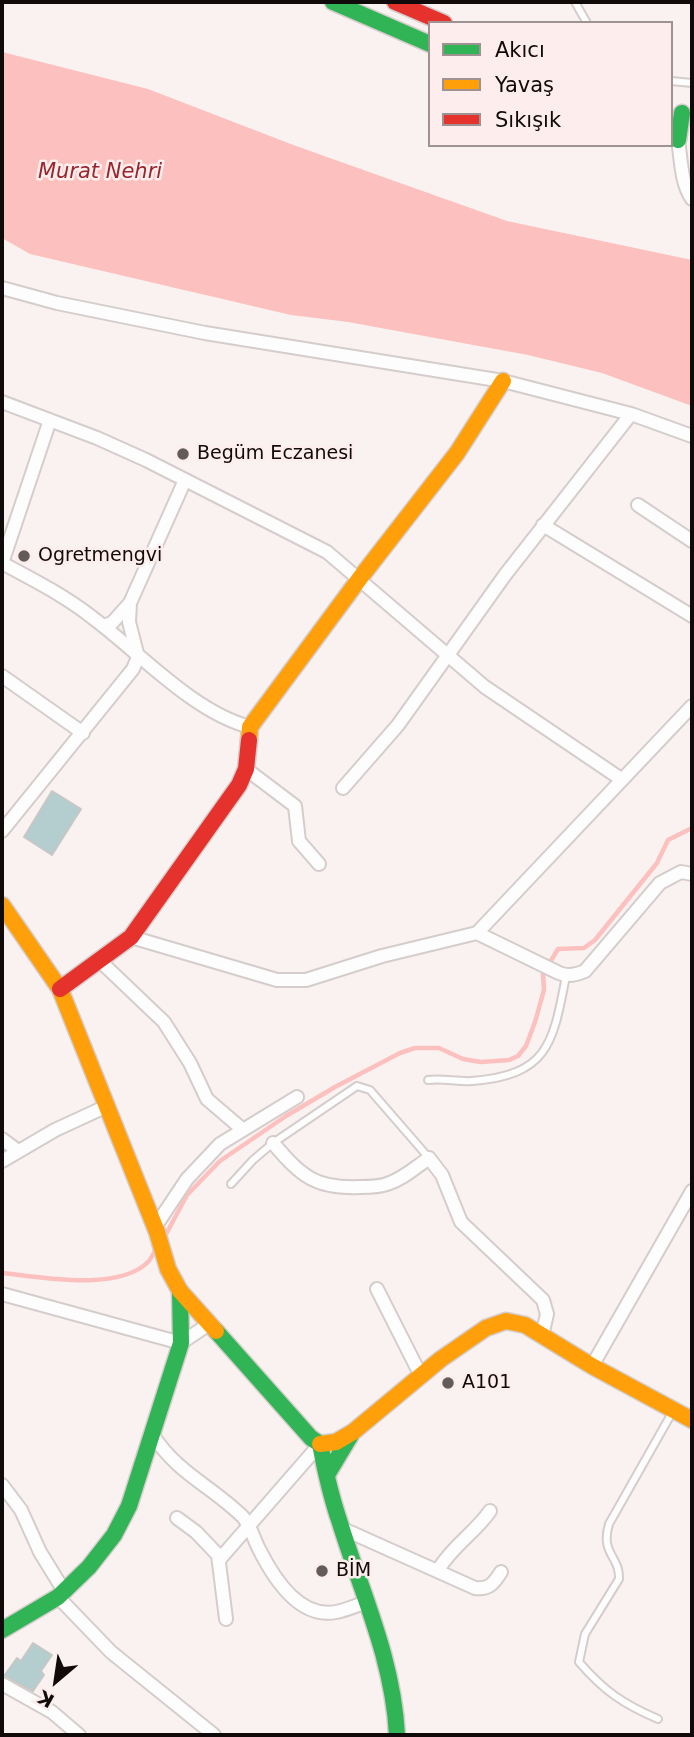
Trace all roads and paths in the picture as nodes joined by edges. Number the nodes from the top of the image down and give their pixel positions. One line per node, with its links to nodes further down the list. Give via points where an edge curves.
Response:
1 (333, 2): 6 (street)
2 (395, 2): 4 (street)
3 (575, 2): 5 (lane)
4 (439, 21)
5 (586, 21)
6 (428, 43)
7 (673, 81): 8 (lane)
8 (692, 83)
9 (682, 113): 10 (street)
10 (681, 140): 11 (street, via 682,172)
11 (692, 199)
12 (2, 288): 13 (street, via 205,333)
13 (503, 381): 15 (street); 23 (street, via 457,453)
14 (2, 402): 16 (street)
15 (631, 414): 17 (street); 20 (street)
16 (50, 419): 18 (street); 22 (street)
17 (692, 436)
18 (184, 480): 23 (street, via 327,552); 24 (street)
19 (638, 505): 21 (street)
20 (543, 525): 25 (street); 27 (street)
21 (692, 541)
22 (2, 563): 26 (street, via 44,585)
23 (360, 578): 27 (street); 31 (street)
24 (130, 603): 26 (street); 28 (street, via 129,622)
25 (692, 616)
26 (103, 626): 28 (street)
27 (447, 655): 34 (street, via 485,687); 35 (street, via 390,735)
28 (138, 657): 31 (street, via 231,722); 32 (street)
29 (2, 676): 32 (street)
30 (692, 706): 34 (street)
31 (250, 727): 33 (street)
32 (83, 733): 36 (street)
33 (246, 769): 37 (street, via 295,806 299,841); 41 (street)
34 (621, 779): 40 (street)
35 (343, 788)
36 (2, 831)
37 (319, 864)
38 (692, 874): 43 (street, via 681,872 660,883 585,971)
39 (2, 905): 44 (street)
40 (477, 933): 41 (street, via 290,982); 43 (street)
41 (131, 937): 42 (street)
42 (99, 960): 44 (street); 48 (street, via 164,1022 207,1099)
43 (563, 974): 45 (lane, via 558,1013 547,1046 535,1063 475,1081)
44 (61, 989): 47 (street)
45 (428, 1080)
46 (297, 1097): 48 (street)
47 (107, 1106): 51 (street); 56 (street)
48 (242, 1129): 56 (street, via 203,1160)
49 (2, 1139): 51 (street)
50 (273, 1143): 52 (street, via 292,1165 331,1187 386,1185); 52 (lane, via 352,1088 362,1086); 54 (lane)
51 (18, 1152): 53 (street)
52 (429, 1158): 61 (street, via 442,1175 461,1222 543,1300 547,1314)
53 (2, 1161)
54 (231, 1184)
55 (690, 1199): 63 (street)
56 (156, 1230): 58 (street)
57 (377, 1289): 64 (street)
58 (180, 1291): 60 (street); 62 (street)
59 (2, 1294): 62 (street)
60 (209, 1324): 62 (street); 69 (street)
61 (541, 1336): 63 (street); 64 (street, via 525,1325 506,1321 486,1328)
62 (181, 1343): 68 (street)
63 (592, 1366): 65 (street)
64 (421, 1376): 67 (street)
65 (674, 1410): 66 (street); 84 (lane, via 609,1524 607,1547 619,1569 619,1579 585,1634 579,1662 599,1686)
66 (692, 1420)
67 (353, 1433): 69 (street); 70 (street)
68 (152, 1434): 74 (street, via 177,1466 242,1516); 79 (street, via 129,1506 114,1535)
69 (320, 1444): 70 (street); 74 (street)
70 (327, 1475): 75 (street)
71 (2, 1485): 79 (street, via 21,1510)
72 (490, 1510): 77 (street, via 474,1531 455,1545)
73 (177, 1518): 76 (street, via 210,1546)
74 (249, 1527): 76 (street); 80 (street, via 265,1562 297,1601 326,1612)
75 (341, 1528): 77 (street); 80 (street)
76 (219, 1560): 81 (street)
77 (438, 1570): 78 (street, via 482,1589 494,1583)
78 (501, 1572)
79 (61, 1594): 82 (street); 86 (street, via 111,1652)
80 (367, 1602): 87 (street, via 394,1689)
81 (226, 1619)
82 (2, 1630)
83 (2, 1684): 85 (street, via 52,1712)
84 (659, 1719)
85 (79, 1735)
86 (214, 1735)
87 (397, 1735)

